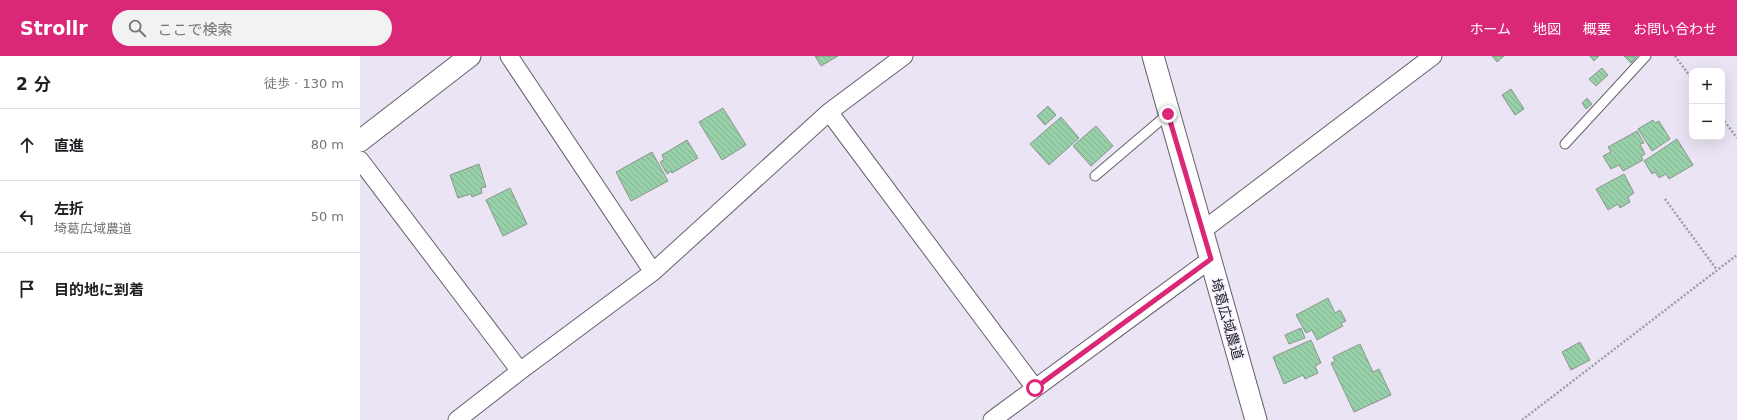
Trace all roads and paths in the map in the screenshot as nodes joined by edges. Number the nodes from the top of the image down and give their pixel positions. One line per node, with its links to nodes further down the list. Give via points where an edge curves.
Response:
1 (470, 56): 13 (street)
2 (509, 56): 22 (street)
3 (904, 56): 9 (street)
4 (1152, 56): 10 (street, 埼葛広域農道)
5 (1433, 56): 18 (street)
6 (1646, 56): 14 (lane)
7 (1675, 56): 8 (path)
8 (1689, 75)
9 (829, 112): 22 (street); 24 (street)
10 (1168, 114): 16 (lane); 18 (street, 埼葛広域農道)
11 (1725, 122): 12 (path)
12 (1737, 138)
13 (360, 141)
14 (1565, 144)
15 (360, 160): 23 (street)
16 (1095, 176)
17 (1665, 199): 21 (path)
18 (1202, 231): 20 (street, 埼葛広域農道)
19 (1737, 255): 21 (path)
20 (1211, 259): 24 (street); 27 (street, 埼葛広域農道)
21 (1716, 270): 28 (path)
22 (653, 272): 23 (street)
23 (520, 371): 25 (street)
24 (1035, 388): 26 (street)
25 (457, 420)
26 (992, 420)
27 (1256, 420)
28 (1522, 420)

